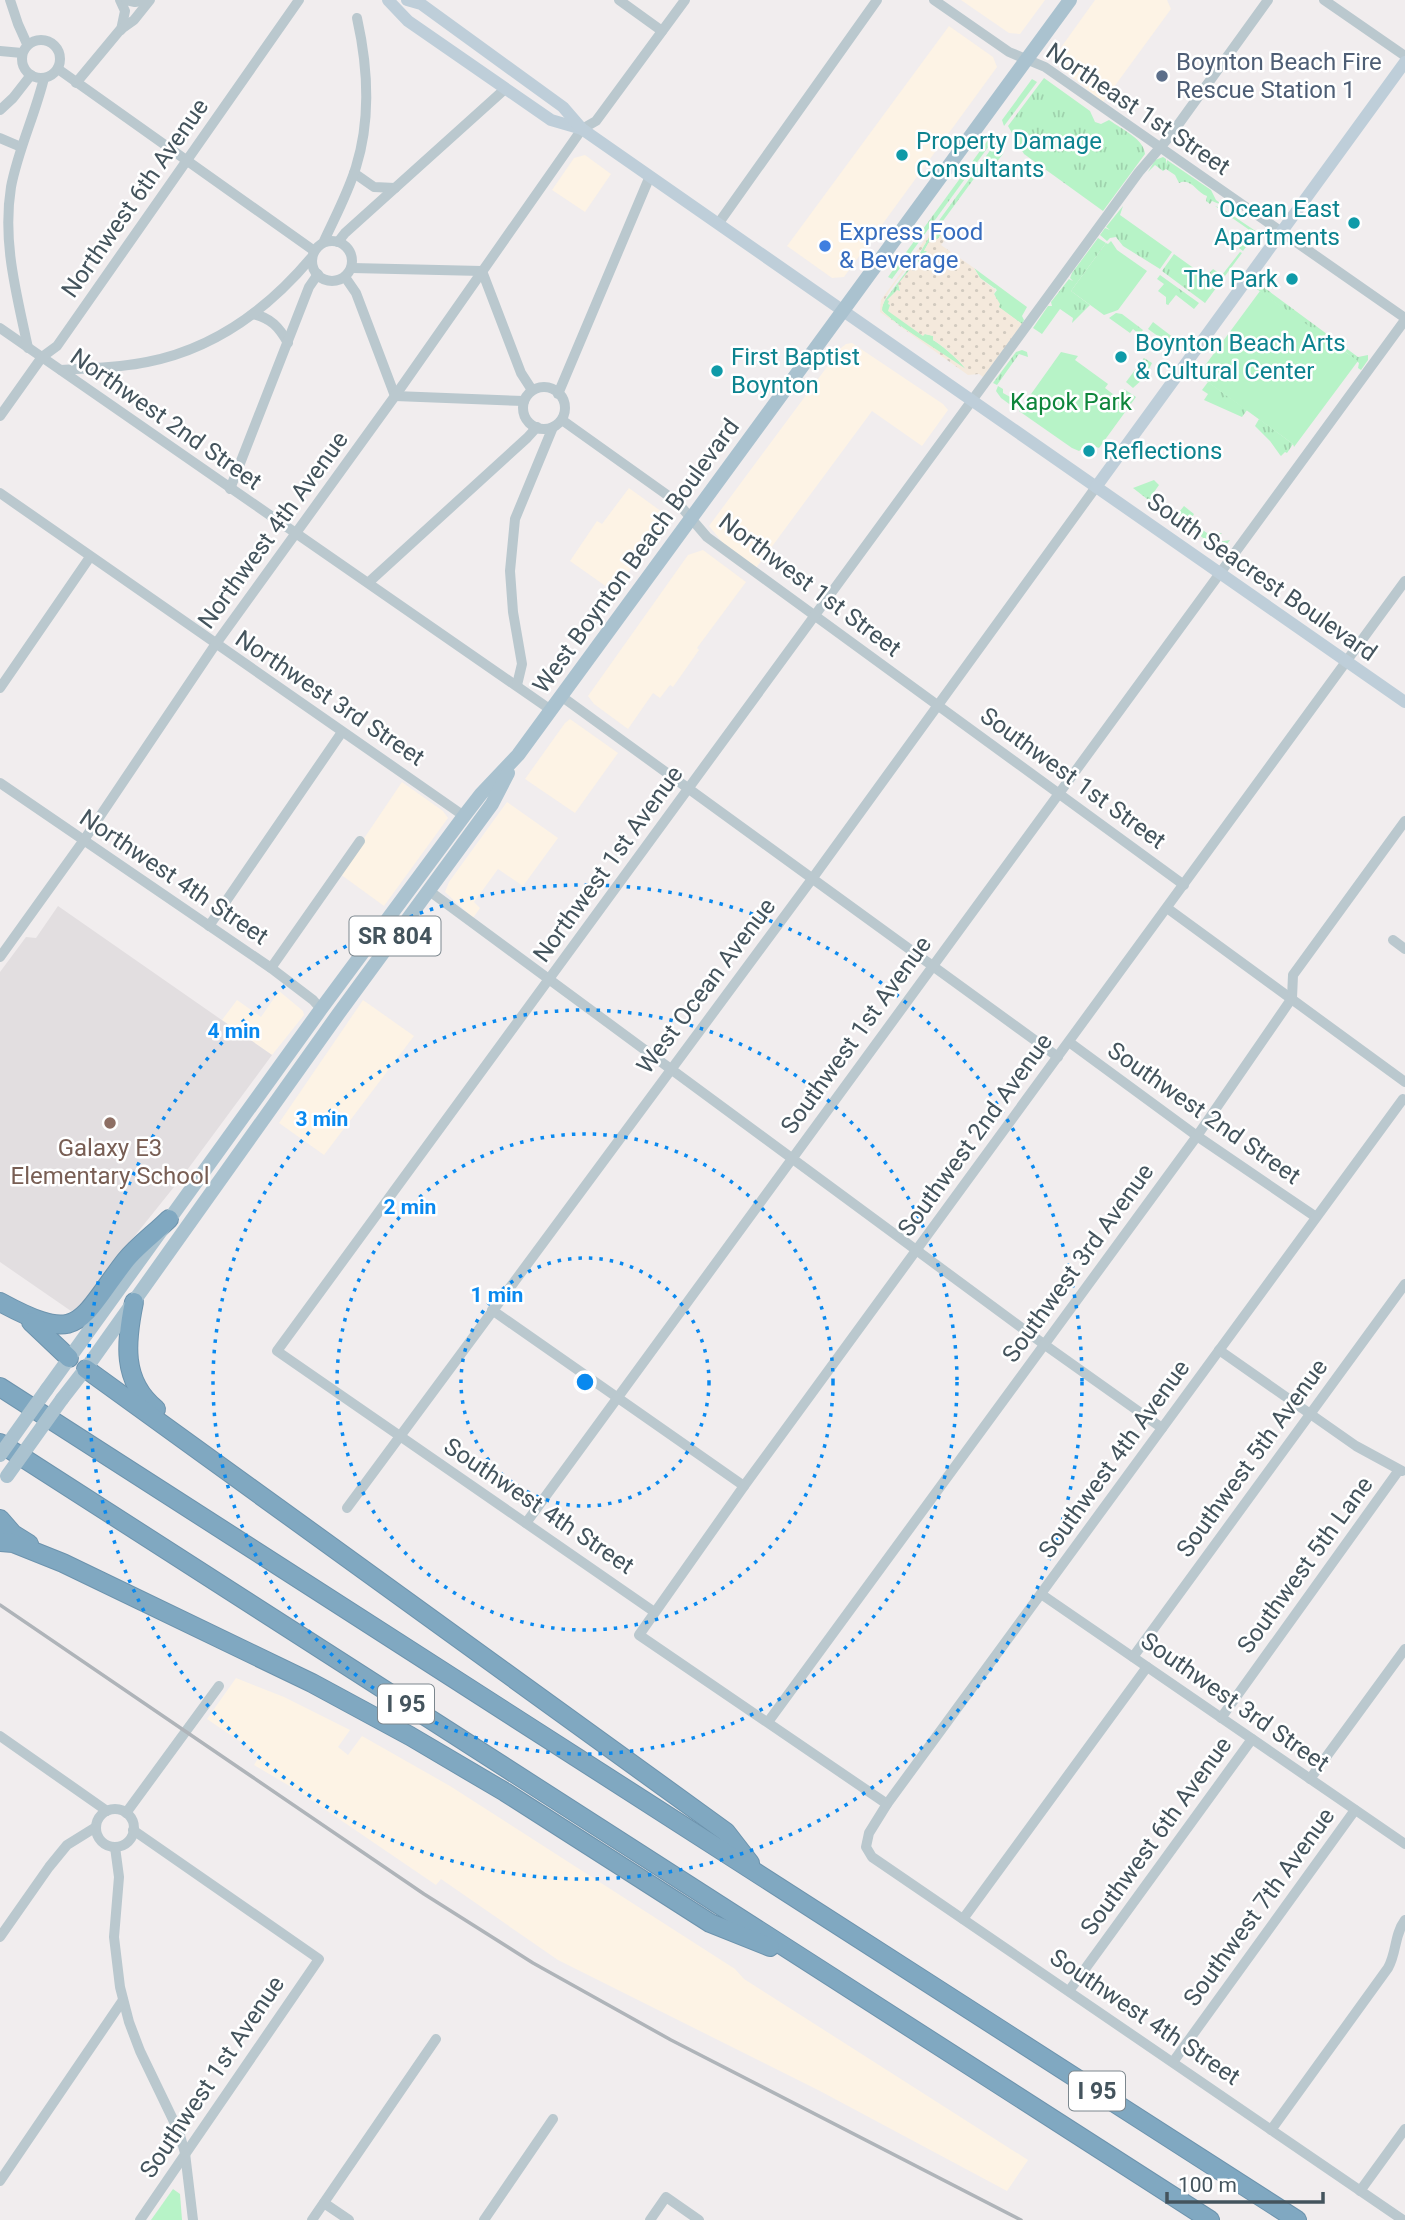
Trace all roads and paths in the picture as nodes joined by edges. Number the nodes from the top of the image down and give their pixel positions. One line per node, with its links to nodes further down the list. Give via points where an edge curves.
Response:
1 (10, 0): 19 (street)
2 (120, 0): 17 (street, via 125,11)
3 (126, 0): 4 (street)
4 (148, 0): 17 (street)
5 (299, 0): 34 (street, Northwest 6th Avenue)
6 (388, 0): 28 (street, via 408,21)
7 (407, 0): 15 (street)
8 (619, 0): 18 (street)
9 (685, 0): 18 (street, Northwest 4th Avenue)
10 (877, 0): 38 (street)
11 (934, 0): 22 (street, Northeast 1st Street)
12 (1070, 0): 22 (main road, SR 804)
13 (1268, 0): 33 (street, Northwest 1st Avenue)
14 (1324, 0): 21 (street)
15 (423, 2): 30 (street, via 563,107)
16 (357, 18): 35 (street, via 366,105)
17 (120, 30): 27 (street)
18 (662, 31): 30 (street, Northwest 4th Avenue, via 596,121)
19 (24, 48): 20 (street); 24 (street, via 40,40 54,46 61,59); 25 (street, via 23,66)
20 (0, 51)
21 (1405, 56)
22 (1027, 60): 33 (street, Northeast 1st Street, via 1045,67); 47 (main road, SR 804)
23 (1405, 62): 39 (street)
24 (58, 69): 26 (street); 27 (street)
25 (31, 75): 26 (street); 29 (street)
26 (44, 78): 32 (street)
27 (76, 83): 34 (street)
28 (505, 89): 30 (street, via 551,120); 37 (street)
29 (0, 110)
30 (582, 129): 36 (street, South Seacrest Boulevard); 44 (street, Northwest 4th Avenue)
31 (0, 138): 32 (street)
32 (21, 147): 52 (street, via 11,188 9,263)
33 (1159, 147): 39 (street, Northeast 1st Street); 58 (street, Northwest 1st Avenue)
34 (186, 160): 42 (street); 53 (street, Northwest 6th Avenue, via 57,346)
35 (354, 173): 37 (street, via 374,187); 40 (street)
36 (650, 176): 38 (street, South Seacrest Boulevard); 56 (street)
37 (395, 188): 41 (street)
38 (718, 224): 47 (street, South Seacrest Boulevard)
39 (1282, 232): 49 (street, Northeast 1st Street); 64 (street)
40 (324, 242): 41 (street); 42 (street)
41 (338, 242): 43 (street, via 351,254)
42 (312, 254): 45 (street); 48 (street, via 278,294)
43 (352, 268): 44 (street); 46 (street)
44 (482, 271): 55 (street, via 521,373); 57 (street, Northwest 4th Avenue)
45 (318, 274): 46 (street, via 329,281); 51 (street)
46 (345, 277): 57 (street, via 356,293)
47 (843, 312): 58 (street, South Seacrest Boulevard); 67 (main road, West Boynton Beach Boulevard / SR 804)
48 (253, 314): 51 (street, via 274,323); 54 (street, via 202,345 165,358 118,367)
49 (1405, 319): 70 (street, Southwest 1st Avenue)
50 (0, 328): 52 (street, Northwest 2nd Street)
51 (288, 343): 65 (street)
52 (28, 348): 53 (street, Northwest 2nd Street)
53 (42, 358): 54 (street, Northwest 2nd Street); 60 (street, Northwest 6th Avenue)
54 (61, 370): 65 (street, Northwest 2nd Street)
55 (532, 390): 56 (street, via 544,388); 59 (street)
56 (558, 394): 61 (street, via 565,407)
57 (395, 396): 59 (street); 68 (street, Northwest 4th Avenue)
58 (972, 400): 64 (street, South Seacrest Boulevard); 73 (street, Northwest 1st Avenue)
59 (524, 401): 62 (street, via 525,415)
60 (0, 416)
61 (562, 420): 63 (street); 67 (street, Northwest 1st Street, via 677,502)
62 (537, 427): 63 (street); 72 (street)
63 (553, 427): 76 (street, via 515,519 510,571 522,664)
64 (1096, 487): 70 (street, South Seacrest Boulevard); 80 (street, West Ocean Avenue)
65 (230, 489): 68 (street, Northwest 2nd Street)
66 (0, 494): 69 (street, Northwest 3rd Street)
67 (691, 519): 73 (street, Northwest 1st Street, via 707,537); 78 (main road, West Boynton Beach Boulevard / SR 804)
68 (296, 534): 72 (street, Northwest 2nd Street); 74 (street, Northwest 4th Avenue)
69 (90, 557): 74 (street, Northwest 3rd Street); 77 (street)
70 (1221, 574): 75 (street, South Seacrest Boulevard); 86 (street, Southwest 1st Avenue)
71 (1405, 581): 75 (street, Southwest 2nd Avenue)
72 (369, 582): 76 (street, Northwest 2nd Street)
73 (814, 616): 80 (street, Northwest 1st Street); 85 (street, Northwest 1st Avenue)
74 (215, 645): 82 (street, Northwest 3rd Street); 89 (street, Northwest 4th Avenue)
75 (1347, 662): 79 (street, South Seacrest Boulevard); 92 (street, Southwest 2nd Avenue)
76 (517, 685): 81 (street, Northwest 2nd Street)
77 (0, 688)
78 (561, 696): 81 (main road, West Boynton Beach Boulevard / SR 804); 85 (street)
79 (1405, 702)
80 (937, 706): 86 (street, Southwest 1st Street); 91 (street, West Ocean Avenue)
81 (551, 710): 83 (main road, West Boynton Beach Boulevard / SR 804)
82 (342, 732): 87 (street, Northwest 3rd Street); 95 (street)
83 (514, 760): 87 (main road, West Boynton Beach Boulevard / SR 804); 93 (main road, West Boynton Beach Boulevard / SR 804, via 492,804)
84 (0, 783): 89 (street, Northwest 4th Street)
85 (688, 789): 91 (street); 101 (street, Northwest 1st Avenue)
86 (1060, 794): 92 (street, Southwest 1st Street); 99 (street, Southwest 1st Avenue)
87 (464, 816): 103 (main road, West Boynton Beach Boulevard / SR 804)
88 (1405, 821): 102 (street, Southwest 3rd Avenue, via 1293,975)
89 (84, 840): 95 (street, Northwest 4th Street); 98 (street, Northwest 4th Avenue)
90 (360, 841): 100 (street)
91 (812, 879): 99 (street); 106 (street, West Ocean Avenue)
92 (1184, 885): 94 (street, Southwest 2nd Avenue)
93 (428, 890): 101 (street); 109 (main road, West Boynton Beach Boulevard / SR 804)
94 (1167, 908): 102 (street); 104 (street, Southwest 2nd Avenue)
95 (209, 926): 100 (street, Northwest 4th Street)
96 (1393, 940): 97 (street)
97 (1405, 949)
98 (0, 957)
99 (932, 967): 105 (street); 111 (street, Southwest 1st Avenue)
100 (271, 968): 103 (street, Northwest 4th Street)
101 (548, 980): 106 (street); 127 (street, Northwest 1st Avenue, via 277,1351)
102 (1293, 998): 107 (street); 110 (street, Southwest 3rd Avenue)
103 (321, 1009): 109 (main road, via 319,1026 285,1074); 113 (main road, West Boynton Beach Boulevard / SR 804)
104 (1069, 1042): 105 (street, Southwest 2nd Avenue); 110 (street, Southwest 2nd Street)
105 (1058, 1058): 114 (street, Southwest 2nd Avenue)
106 (671, 1068): 111 (street); 118 (street, West Ocean Avenue)
107 (1405, 1082)
108 (1404, 1097): 112 (street, Southwest 4th Avenue)
109 (270, 1111): 116 (main road, West Boynton Beach Boulevard / SR 804)
110 (1197, 1136): 112 (street, Southwest 2nd Street); 119 (street, Southwest 3rd Avenue)
111 (792, 1157): 114 (street); 124 (street, Southwest 1st Avenue)
112 (1315, 1217): 120 (street, Southwest 4th Avenue)
113 (169, 1219): 117 (highway, via 127,1258 77,1321 53,1325); 121 (main road, West Boynton Beach Boulevard / SR 804)
114 (918, 1250): 119 (street); 133 (street, Southwest 2nd Avenue)
115 (1405, 1284): 125 (street, Southwest 5th Avenue)
116 (134, 1302): 122 (main road, West Boynton Beach Boulevard / SR 804); 129 (highway, via 127,1344 135,1382 143,1397)
117 (7, 1306): 121 (highway)
118 (492, 1310): 124 (street); 127 (street, West Ocean Avenue)
119 (1045, 1345): 126 (street); 146 (street, Southwest 3rd Avenue)
120 (1219, 1350): 125 (street); 126 (street, Southwest 4th Avenue)
121 (69, 1357): 122 (main road); 130 (main road, West Boynton Beach Boulevard / SR 804, bridge)
122 (86, 1369): 129 (highway); 132 (main road, West Boynton Beach Boulevard / SR 804, bridge)
123 (0, 1387): 159 (highway, I 95)
124 (618, 1397): 133 (street); 136 (street, Southwest 1st Avenue)
125 (1310, 1412): 131 (street, via 1356,1446); 142 (street, Southwest 5th Avenue)
126 (1163, 1427): 139 (street, Southwest 4th Avenue)
127 (401, 1436): 134 (street, West Ocean Avenue); 136 (street, Southwest 4th Street)
128 (0, 1443): 163 (highway, I 95)
129 (202, 1452): 159 (highway, via 726,1832)
130 (0, 1455)
131 (1402, 1471): 145 (street, Southwest 5th Lane)
132 (4, 1481)
133 (744, 1486): 140 (street, Southwest 2nd Avenue)
134 (347, 1508)
135 (0, 1518): 138 (highway, via 13,1534)
136 (526, 1522): 140 (street, Southwest 4th Street)
137 (0, 1542): 138 (highway)
138 (63, 1563): 163 (highway, via 356,1707 505,1792 710,1923)
139 (1041, 1594): 142 (street, Southwest 3rd Street); 150 (street, Southwest 4th Avenue)
140 (653, 1611): 146 (street, Southwest 2nd Avenue, via 639,1635)
141 (1405, 1649): 149 (street)
142 (1133, 1657): 143 (street, Southwest 3rd Street)
143 (1147, 1667): 145 (street, Southwest 3rd Street); 160 (street)
144 (219, 1686): 153 (street)
145 (1221, 1718): 148 (street, Southwest 3rd Street)
146 (768, 1722): 150 (street)
147 (0, 1736): 152 (street)
148 (1252, 1739): 149 (street, Southwest 3rd Street); 164 (street, Southwest 6th Avenue)
149 (1310, 1779): 151 (street, Southwest 3rd Street)
150 (887, 1804): 158 (street, Southwest 4th Avenue)
151 (1355, 1810): 156 (street, Southwest 3rd Street); 167 (street, Southwest 7th Avenue)
152 (107, 1811): 153 (street); 154 (street)
153 (125, 1813): 155 (street)
154 (96, 1827): 157 (street, via 103,1843); 162 (street, via 67,1845)
155 (133, 1830): 157 (street, via 129,1840); 171 (street, Southwest 1st Avenue, via 319,1959)
156 (1405, 1844)
157 (115, 1847): 165 (street, via 119,1877 114,1937)
158 (866, 1847): 160 (street, Southwest 4th Street, via 872,1857)
159 (759, 1874): 184 (highway, I 95)
160 (964, 1919): 164 (street, Southwest 4th Street)
161 (1405, 1920): 170 (street, via 1388,1968)
162 (0, 1937)
163 (812, 1965): 175 (highway, I 95)
164 (1069, 1991): 167 (street, Southwest 4th Street)
165 (122, 2000): 171 (street); 172 (street)
166 (436, 2039): 174 (street)
167 (1173, 2062): 170 (street, Southwest 4th Street)
168 (553, 2119): 180 (street)
169 (1405, 2129): 173 (street)
170 (1271, 2130): 173 (street, Southwest 4th Street)
171 (185, 2154): 176 (street, Southwest 1st Avenue); 177 (street)
172 (0, 2181)
173 (1360, 2191): 185 (street, Southwest 4th Street)
174 (324, 2203): 178 (street); 179 (street)
175 (1198, 2215): 183 (highway, I 95)
176 (139, 2220)
177 (193, 2220)
178 (312, 2220)
179 (349, 2220)
180 (484, 2220)
181 (650, 2220): 182 (street, via 666,2197)
182 (699, 2220)
183 (1210, 2220)
184 (1297, 2220)
185 (1403, 2220)

